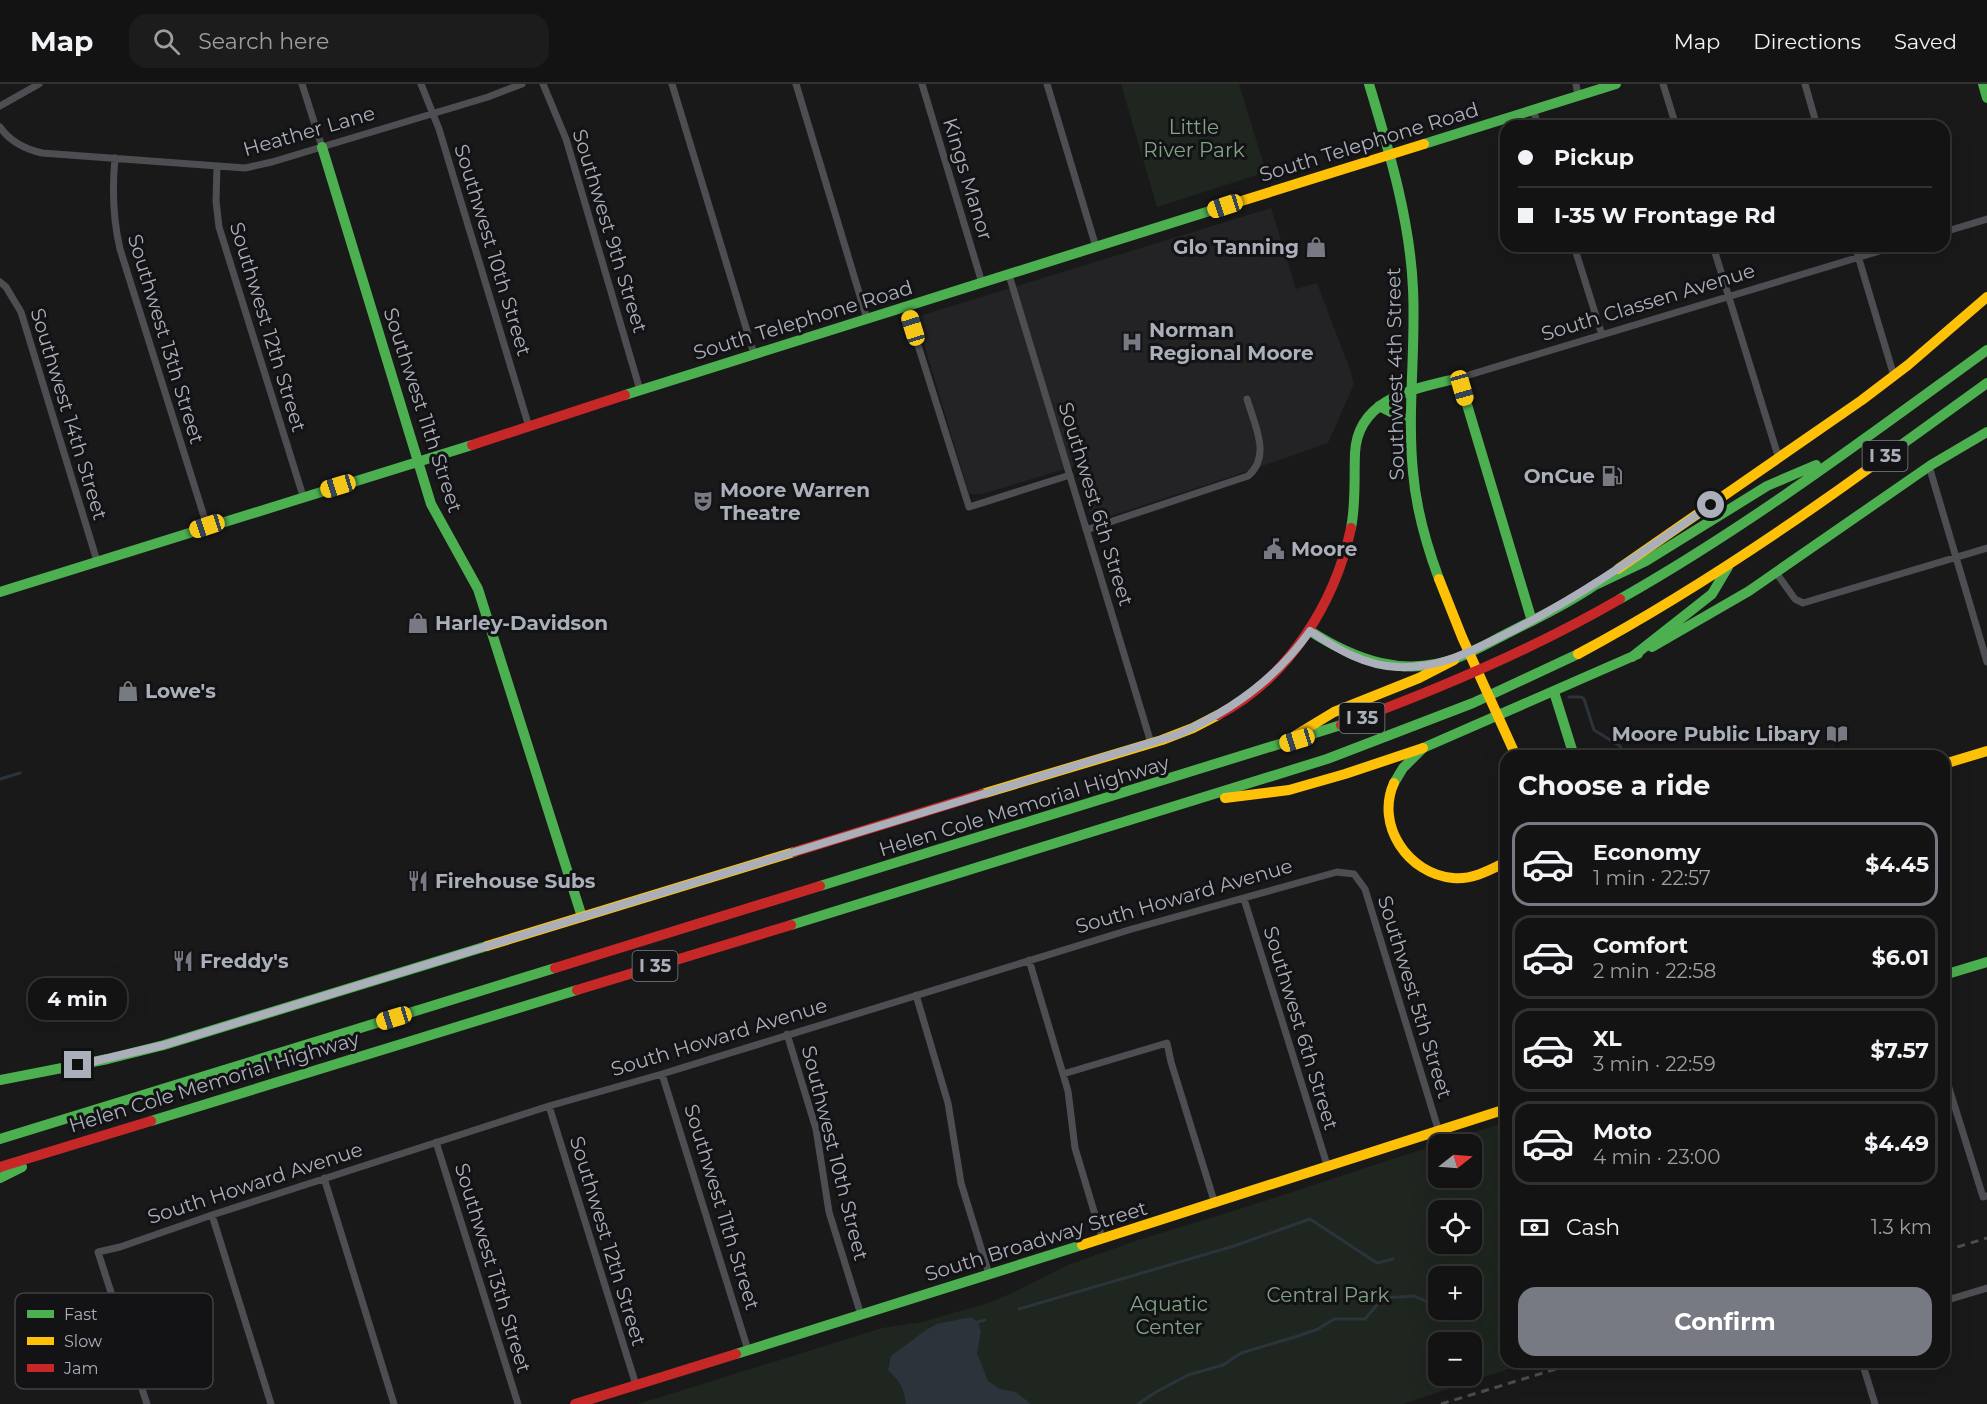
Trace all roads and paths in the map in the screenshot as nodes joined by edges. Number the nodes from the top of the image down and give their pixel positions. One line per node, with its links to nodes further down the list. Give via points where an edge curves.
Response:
1 (39, 84): 17 (street)
2 (302, 84): 24 (street)
3 (421, 84): 19 (street, Southwest 10th Street)
4 (522, 84): 19 (street, Heather Lane)
5 (543, 84): 49 (street, Southwest 9th Street, via 566,139)
6 (672, 84): 45 (street)
7 (796, 84): 42 (street)
8 (921, 84): 38 (street, Kings Manor)
9 (1047, 84): 30 (street)
10 (1369, 84): 25 (main road, Southwest 4th Street)
11 (1616, 84): 15 (main road, South Telephone Road)
12 (1664, 84): 21 (street)
13 (1805, 84): 22 (street)
14 (1983, 84): 16 (main road)
15 (1577, 90): 18 (main road, South Telephone Road)
16 (1987, 98)
17 (0, 106)
18 (1533, 110): 20 (street); 25 (main road, South Telephone Road)
19 (432, 113): 24 (street, Heather Lane); 54 (street, Southwest 10th Street)
20 (1536, 120)
21 (1674, 120)
22 (1815, 120)
23 (0, 127): 26 (street, Heather Lane, via 12,140 30,150)
24 (322, 147): 27 (street, Heather Lane, via 262,165); 58 (main road, Southwest 11th Street)
25 (1390, 153): 30 (main road, South Telephone Road); 50 (main road, Southwest 4th Street, via 1409,237 1413,292)
26 (115, 158): 27 (street, Heather Lane); 62 (street, Southwest 13th Street, via 112,194 120,249)
27 (217, 166): 61 (street, Southwest 12th Street, via 219,227)
28 (1987, 219): 29 (street)
29 (1950, 229)
30 (1096, 247): 36 (main road, South Telephone Road)
31 (1576, 252): 43 (street)
32 (1715, 252): 39 (street)
33 (1857, 252): 35 (street)
34 (1875, 252): 35 (street, South Classen Avenue)
35 (1858, 257): 39 (street, South Classen Avenue); 46 (street)
36 (1009, 275): 38 (main road, South Telephone Road); 60 (street, Southwest 6th Street)
37 (0, 282): 66 (street, Southwest 14th Street, via 21,312)
38 (982, 283): 41 (main road, South Telephone Road)
39 (1728, 297): 43 (street, South Classen Avenue); 57 (street)
40 (1987, 297): 46 (main road)
41 (906, 307): 42 (main road, South Telephone Road); 60 (street, via 969,507)
42 (867, 319): 45 (main road, South Telephone Road)
43 (1602, 335): 47 (street, South Classen Avenue)
44 (1987, 350): 56 (main road, Helen Cole Memorial Highway / I 35)
45 (754, 354): 49 (main road, South Telephone Road)
46 (1894, 376): 57 (main road)
47 (1459, 378): 50 (main road, South Classen Avenue); 71 (main road)
48 (1987, 383): 67 (main road, Helen Cole Memorial Highway / I 35)
49 (640, 390): 54 (main road, South Telephone Road)
50 (1411, 391): 52 (main road, South Classen Avenue); 53 (main road, Southwest 4th Street)
51 (1247, 399): 63 (street, via 1260,441 1259,462 1248,476)
52 (1379, 406): 53 (main road); 72 (main road, via 1357,436 1349,539 1332,588)
53 (1411, 422): 80 (main road, Southwest 4th Street, via 1415,488 1442,590)
54 (529, 427): 58 (main road, South Telephone Road)
55 (1987, 432): 59 (main road)
56 (1840, 455): 69 (main road, via 1767,486 1646,561); 78 (main road, Helen Cole Memorial Highway / I 35, via 1643,587 1564,631 1449,685)
57 (1779, 459): 69 (main road)
58 (417, 462): 61 (main road, South Telephone Road); 88 (main road, Southwest 11th Street, via 437,519 478,589)
59 (1929, 466): 65 (street); 68 (main road)
60 (1070, 475): 63 (street, Southwest 6th Street)
61 (303, 496): 62 (main road, South Telephone Road)
62 (207, 526): 66 (main road, South Telephone Road)
63 (1086, 530): 77 (street, Southwest 6th Street)
64 (1987, 548): 65 (street)
65 (1956, 557): 68 (street, via 1803,603 1795,599); 75 (street)
66 (97, 561): 70 (main road, South Telephone Road)
67 (1729, 565): 73 (main road, via 1712,594); 84 (main road, Helen Cole Memorial Highway / I 35, via 1575,655 1458,710 1327,759)
68 (1777, 574): 73 (main road)
69 (1591, 587): 71 (main road)
70 (0, 592)
71 (1532, 621): 74 (main road)
72 (1310, 631): 74 (main road, via 1346,653 1381,665 1411,667); 77 (main road, via 1285,662 1246,697 1195,727)
73 (1632, 657): 76 (main road)
74 (1454, 660): 78 (main road, via 1334,712)
75 (1987, 662)
76 (1554, 692): 79 (main road); 81 (main road)
77 (1151, 743): 88 (main road)
78 (1275, 747): 100 (main road, Helen Cole Memorial Highway / I 35)
79 (1422, 748): 84 (main road, via 1289,790); 85 (main road, via 1397,775 1390,792 1389,819 1400,848 1423,869 1444,877 1465,877)
80 (1513, 750)
81 (1572, 750)
82 (1987, 751): 83 (main road)
83 (1950, 762)
84 (1187, 803): 105 (main road, Helen Cole Memorial Highway / I 35)
85 (1500, 865)
86 (1354, 874): 87 (street, South Howard Avenue, via 1337,872); 102 (street, Southwest 5th Street, via 1365,889)
87 (1244, 899): 89 (street, South Howard Avenue); 107 (street, Southwest 6th Street)
88 (582, 917): 96 (main road, via 164,1045)
89 (1029, 960): 92 (street, South Howard Avenue); 95 (street)
90 (1987, 962): 91 (main road)
91 (1950, 973)
92 (915, 995): 93 (street, South Howard Avenue); 114 (street, via 944,1088 962,1183)
93 (787, 1034): 94 (street, South Howard Avenue); 118 (street, Southwest 10th Street, via 816,1130 829,1212)
94 (662, 1074): 98 (street, South Howard Avenue); 119 (street, Southwest 11th Street)
95 (1064, 1074): 111 (street, via 1167,1043); 113 (street, via 1075,1148)
96 (0, 1080)
97 (1950, 1091): 110 (street, via 1983,1197)
98 (549, 1106): 104 (street, South Howard Avenue); 121 (street, Southwest 12th Street)
99 (1500, 1111): 102 (main road, South Broadway Street)
100 (56, 1122): 101 (main road); 103 (main road, Helen Cole Memorial Highway / I 35)
101 (0, 1128)
102 (1439, 1132): 107 (main road, South Broadway Street)
103 (0, 1139)
104 (436, 1142): 109 (street, South Howard Avenue); 126 (street, Southwest 13th Street)
105 (56, 1150): 106 (main road, Helen Cole Memorial Highway / I 35); 108 (main road)
106 (0, 1167)
107 (1328, 1168): 111 (main road, South Broadway Street)
108 (0, 1178)
109 (324, 1178): 112 (street, South Howard Avenue); 125 (street)
110 (1987, 1196)
111 (1215, 1204): 113 (main road, South Broadway Street)
112 (212, 1215): 116 (street, South Howard Avenue, via 98,1252); 124 (street)
113 (1102, 1238): 114 (main road, South Broadway Street)
114 (989, 1274): 118 (main road, South Broadway Street)
115 (1987, 1288): 117 (street)
116 (111, 1293)
117 (1950, 1299)
118 (861, 1315): 119 (main road, South Broadway Street)
119 (748, 1350): 121 (main road, South Broadway Street)
120 (1864, 1368): 128 (street)
121 (636, 1385): 127 (main road, South Broadway Street)
122 (142, 1389): 123 (street, South Howard Avenue)
123 (147, 1404)
124 (271, 1404)
125 (394, 1404)
126 (518, 1404)
127 (575, 1404)
128 (1875, 1404)

